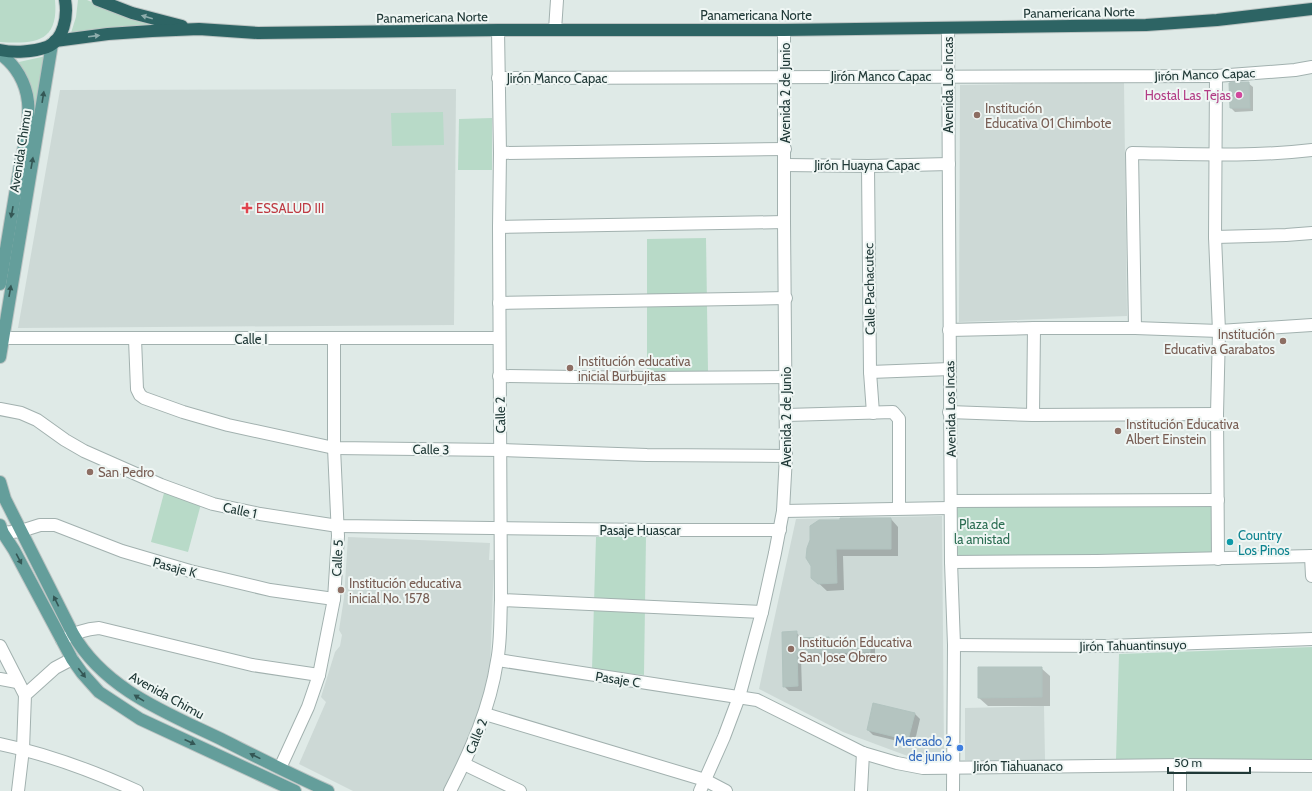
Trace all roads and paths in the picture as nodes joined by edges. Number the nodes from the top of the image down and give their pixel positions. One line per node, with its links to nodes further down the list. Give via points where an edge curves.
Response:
1 (65, 0): 10 (highway, via 66,20 62,32)
2 (98, 0): 6 (highway, Panamericana Norte, one-way to 2, via 132,13)
3 (557, 0): 8 (street)
4 (1312, 9): 5 (highway, Panamericana Norte, via 1146,25)
5 (948, 28): 9 (highway, Panamericana Norte); 14 (street, Avenida Los Incas)
6 (199, 29): 7 (highway, Panamericana Norte, via 258,33); 10 (highway, Panamericana Norte, one-way to 6, via 123,33)
7 (498, 30): 8 (highway, Panamericana Norte); 17 (street, Calle 2)
8 (555, 30): 9 (highway, Panamericana Norte)
9 (784, 30): 16 (street, Avenida 2 de Junio)
10 (54, 42): 11 (highway, Panamericana Norte, via 48,47 29,51); 37 (main road, Avenida Chimu, one-way to 10)
11 (0, 50)
12 (0, 54): 29 (main road, Avenida Chimu, one-way to 29, via 17,70 26,90 28,103 26,133)
13 (1312, 67): 15 (street, Jirón Manco Capac)
14 (948, 76): 15 (street, Jirón Manco Capac); 16 (street, Jirón Manco Capac); 22 (street, Avenida Los Incas)
15 (1216, 76): 21 (street)
16 (784, 77): 17 (street, Jirón Manco Capac); 18 (street, Avenida 2 de Junio)
17 (498, 78): 20 (street, Calle 2)
18 (785, 149): 20 (street); 23 (street, Avenida 2 de Junio)
19 (1312, 150): 21 (street, via 1289,153)
20 (500, 153): 26 (street, Calle 2)
21 (1215, 154): 28 (street); 34 (street, via 1132,153)
22 (949, 164): 24 (street, Jirón Huayna Capac); 35 (street, Avenida Los Incas)
23 (785, 165): 24 (street, Jirón Huayna Capac); 25 (street, Avenida 2 de Junio)
24 (868, 166): 43 (street, Calle Pachacutec)
25 (784, 222): 26 (street); 30 (street, Avenida 2 de Junio)
26 (499, 227): 31 (street, Calle 2)
27 (1312, 233): 28 (street)
28 (1215, 237): 36 (street)
29 (0, 284)
30 (786, 298): 31 (street); 45 (street, Avenida 2 de Junio)
31 (499, 304): 38 (street, Calle 2)
32 (1312, 325): 36 (street)
33 (1034, 328): 34 (street); 35 (street); 49 (street)
34 (1134, 328): 36 (street)
35 (949, 330): 42 (street, Avenida Los Incas)
36 (1219, 331): 50 (street)
37 (1, 338): 39 (street, Calle I); 41 (main road, Avenida Chimu)
38 (499, 338): 40 (street, Calle I); 44 (street, Calle 2)
39 (135, 339): 40 (street, Calle I); 52 (street, Calle 3, via 137,390 144,398 228,424)
40 (334, 339): 52 (street, Calle 5)
41 (0, 357)
42 (950, 369): 43 (street); 47 (street, Avenida Los Incas)
43 (870, 372): 48 (street, Calle Pachacutec)
44 (499, 376): 45 (street); 53 (street, Calle 2)
45 (786, 377): 51 (street, Avenida 2 de Junio)
46 (0, 408): 60 (street, Calle 1, via 37,420 84,451 161,485 213,504)
47 (949, 412): 49 (street); 57 (street, Avenida Los Incas)
48 (873, 413): 51 (street); 58 (street, via 893,412 899,419)
49 (1033, 414): 50 (street)
50 (1217, 414): 56 (street)
51 (786, 415): 54 (street, Avenida 2 de Junio)
52 (334, 448): 53 (street, Calle 3); 60 (street, Calle 5)
53 (500, 450): 54 (street, Calle 3); 61 (street, Calle 2)
54 (786, 456): 59 (street, Avenida 2 de Junio)
55 (0, 482): 64 (main road, Avenida Chimu, via 5,499)
56 (1218, 500): 57 (street); 66 (street)
57 (951, 504): 58 (street); 67 (street, Avenida Los Incas)
58 (899, 508): 59 (street)
59 (783, 511): 63 (street, Avenida 2 de Junio)
60 (338, 526): 61 (street, Calle 1); 69 (street, Calle 5)
61 (500, 528): 63 (street, Pasaje Huascar); 70 (street, Calle 2)
62 (1, 530): 64 (street, Pasaje K); 74 (main road, one-way to 74)
63 (780, 530): 71 (street, Avenida 2 de Junio)
64 (21, 531): 69 (street, Pasaje K, via 40,525 55,525 122,551 190,571 270,590); 72 (main road, Avenida Chimu, one-way to 64)
65 (1311, 556): 66 (street); 68 (street)
66 (1218, 559): 67 (street)
67 (951, 562): 75 (street, Avenida Los Incas)
68 (1312, 576)
69 (334, 599): 79 (street, Calle 5)
70 (501, 600): 71 (street); 78 (street, Calle 2)
71 (762, 612): 83 (street, Avenida 2 de Junio)
72 (73, 634): 74 (street); 79 (street, via 99,628 252,665); 92 (main road, Avenida Chimu, one-way to 72, via 149,704 125,689 93,661)
73 (1312, 639): 75 (street, Jirón Tahuantinsuyo, via 1108,646)
74 (62, 640): 77 (main road)
75 (954, 645): 91 (street, Avenida Los Incas)
76 (0, 646): 81 (street)
77 (72, 659): 82 (street, via 55,668); 97 (main road, one-way to 97, via 99,692 140,719)
78 (498, 660): 83 (street, Pasaje C); 84 (street, Calle 2)
79 (319, 675): 92 (street, Calle 5, via 308,707)
80 (0, 679): 81 (street)
81 (17, 682): 82 (street)
82 (25, 695): 86 (street)
83 (739, 697): 87 (street, Jirón Tiahuanaco, via 757,700); 94 (street, Avenida 2 de Junio)
84 (485, 714): 88 (street, Calle 2); 94 (street)
85 (0, 744): 86 (street)
86 (23, 749): 95 (street); 96 (street, via 74,765)
87 (863, 753): 91 (street, Jirón Tiahuanaco, via 923,768); 102 (street)
88 (464, 764): 99 (street, Calle 2); 100 (street)
89 (1180, 765): 90 (street, Jirón Tiahuanaco); 91 (street, Jirón Tiahuanaco); 104 (street)
90 (1312, 766)
91 (953, 767): 103 (street, Avenida Los Incas)
92 (280, 768): 93 (main road, Avenida Chimu)
93 (298, 778): 97 (street); 98 (main road, Avenida Chimu)
94 (702, 786): 101 (street)
95 (18, 791)
96 (137, 791)
97 (294, 791)
98 (328, 791)
99 (450, 791)
100 (520, 791)
101 (726, 791)
102 (861, 791)
103 (953, 791)
104 (1180, 791)

